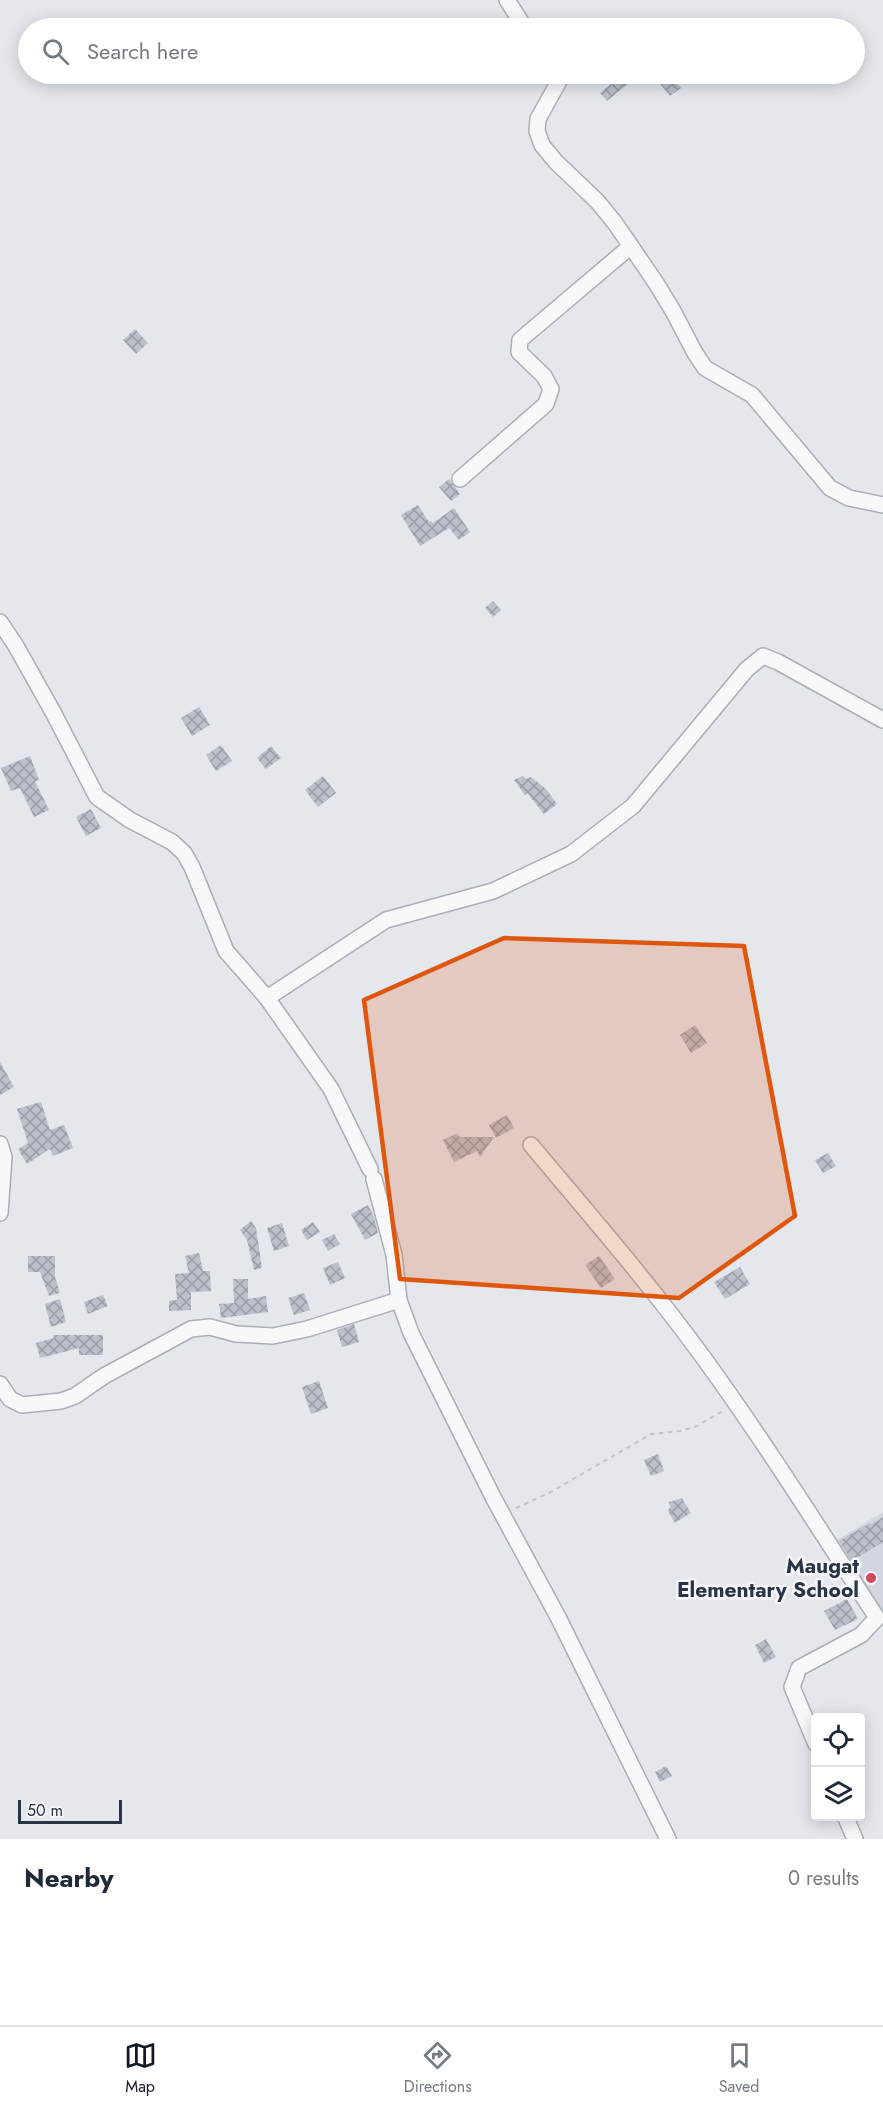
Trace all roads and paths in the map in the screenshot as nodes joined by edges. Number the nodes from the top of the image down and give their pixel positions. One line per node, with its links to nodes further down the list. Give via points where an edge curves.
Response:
1 (507, 0): 2 (street)
2 (519, 18)
3 (557, 84): 4 (street, via 538,119 542,145 597,201)
4 (631, 246): 5 (street, via 520,340 519,352 544,376 551,389 546,404); 6 (street, via 705,368 752,395 830,488 849,498)
5 (460, 479)
6 (883, 505)
7 (0, 622): 9 (street, via 97,797 184,853 226,951)
8 (883, 720): 9 (street, via 763,656 747,669 633,806 571,854 493,891 386,920)
9 (267, 998): 13 (street, via 331,1089 372,1174 394,1255)
10 (0, 1144): 12 (street, via 4,1157)
11 (531, 1144): 15 (street, via 649,1286)
12 (0, 1213)
13 (399, 1300): 14 (street, via 273,1336 236,1334 210,1327 191,1329 60,1401 22,1405 10,1399); 16 (street, via 411,1333)
14 (0, 1384)
15 (735, 1404): 16 (path, via 695,1427 658,1432 636,1441 551,1492 516,1508); 17 (street, via 877,1618 861,1635 799,1668 792,1688)
16 (507, 1522): 19 (street)
17 (811, 1732)
18 (847, 1821): 20 (street)
19 (668, 1839)
20 (855, 1839)

